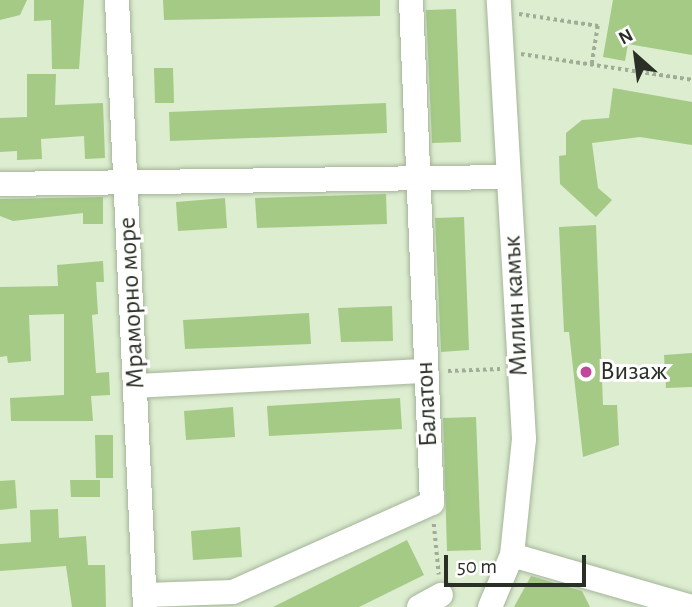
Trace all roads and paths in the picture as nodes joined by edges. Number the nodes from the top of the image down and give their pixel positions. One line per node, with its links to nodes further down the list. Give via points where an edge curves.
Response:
1 (117, 0): 10 (street, Мраморно море)
2 (411, 0): 8 (street, Балатон)
3 (499, 5): 4 (street, Милин камък); 5 (path, via 598,26)
4 (502, 51): 5 (path); 7 (street, Милин камък)
5 (592, 65): 6 (path)
6 (692, 80)
7 (508, 177): 8 (street); 11 (street, Милин камък)
8 (419, 179): 10 (street); 12 (street, Балатон)
9 (0, 184): 10 (street)
10 (127, 184): 13 (street, Мраморно море)
11 (520, 368): 12 (path); 15 (street, Милин камък, via 523,500)
12 (425, 371): 13 (street); 14 (street, Балатон)
13 (136, 386): 17 (street, Мраморно море)
14 (432, 502): 16 (path); 17 (street, via 233,592)
15 (512, 555): 19 (street, Милин камък); 20 (street)
16 (441, 595): 18 (street)
17 (145, 601)
18 (419, 607)
19 (490, 607)
20 (692, 607)

